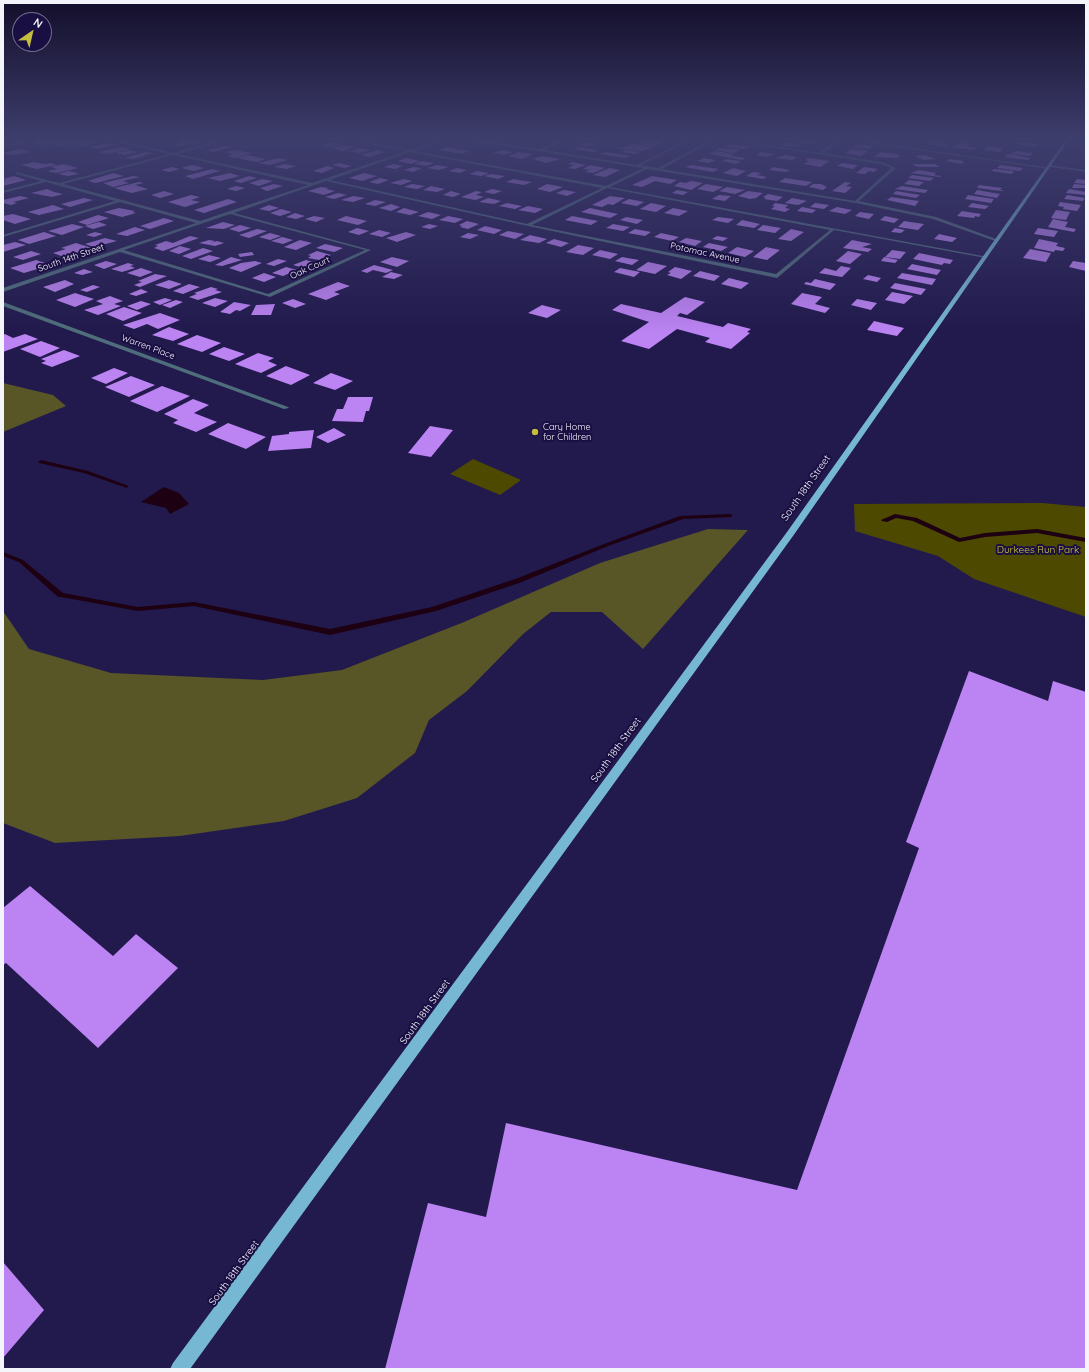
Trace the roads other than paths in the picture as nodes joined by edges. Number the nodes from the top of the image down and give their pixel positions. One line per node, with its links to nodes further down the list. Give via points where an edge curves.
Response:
1 (105, 205): 13 (street)
2 (134, 205): 10 (street)
3 (253, 205): 9 (street, South 14th Street)
4 (438, 205): 11 (street, Potomac Avenue)
5 (570, 205): 11 (street)
6 (700, 205): 12 (street)
7 (871, 205): 14 (street, via 934,218)
8 (1022, 205): 14 (main road, South 18th Street)
9 (230, 213): 10 (street, South 14th Street); 15 (street, Oak Court, via 369,250 268,296)
10 (201, 223): 15 (street, South 14th Street)
11 (528, 225): 12 (street, Potomac Avenue, via 777,276)
12 (833, 229): 16 (street)
13 (4, 235)
14 (997, 240): 16 (main road, South 18th Street)
15 (119, 250): 17 (street, South 14th Street)
16 (986, 257): 20 (main road, South 18th Street, via 917,351 790,534)
17 (3, 290)
18 (3, 304): 19 (street, Warren Place)
19 (286, 408)
20 (179, 1369)

